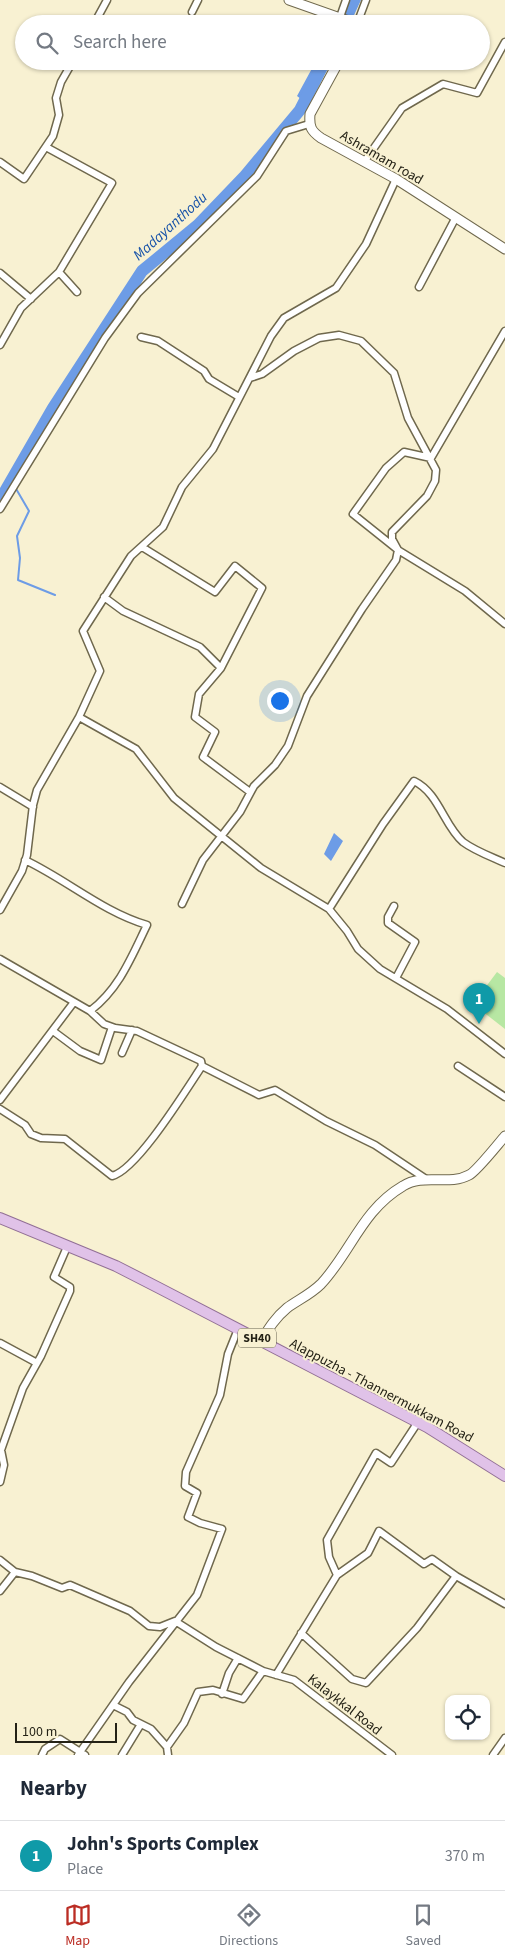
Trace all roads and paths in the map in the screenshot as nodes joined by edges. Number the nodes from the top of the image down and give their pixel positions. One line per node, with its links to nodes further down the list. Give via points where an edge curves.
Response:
1 (107, 0): 7 (street)
2 (198, 0): 6 (street)
3 (289, 0): 8 (main road)
4 (346, 0): 9 (street)
5 (366, 0): 10 (street)
6 (192, 12)
7 (99, 15)
8 (337, 15)
9 (340, 15)
10 (360, 15)
11 (505, 42): 12 (street)
12 (490, 69)
13 (67, 70): 17 (street, via 56,98 59,115)
14 (334, 70): 16 (main road, via 310,114)
15 (489, 70): 19 (street, via 477,92 443,84 402,108)
16 (309, 124): 19 (main road, Ashramam road, via 321,138); 34 (street, via 286,131 257,176 138,293 106,338)
17 (46, 148): 18 (street, via 24,180); 23 (street, via 112,183)
18 (0, 162)
19 (364, 162): 20 (main road, Ashramam road)
20 (396, 179): 21 (main road, Ashramam road); 31 (street, via 366,244 336,288 284,318)
21 (456, 217): 22 (main road, Ashramam road); 25 (street)
22 (505, 249)
23 (58, 272): 26 (street); 27 (street)
24 (0, 273): 27 (street)
25 (419, 287)
26 (77, 292)
27 (30, 299): 30 (street, via 21,308)
28 (505, 331): 33 (street)
29 (141, 337): 32 (street, via 158,341)
30 (0, 345)
31 (250, 378): 32 (street); 33 (street, via 262,374 319,338 339,335 361,341 394,373 408,418)
32 (239, 397): 35 (street, via 214,449 182,487 163,527)
33 (431, 458): 36 (street, via 436,470 427,496 392,532); 36 (street, via 404,452 386,468 353,514)
34 (0, 509)
35 (142, 547): 37 (street, via 130,556); 39 (street, via 215,592 235,566 262,588)
36 (398, 550): 38 (street, via 465,591); 42 (street, via 396,560 307,696 288,746)
37 (104, 597): 39 (street, via 123,611 200,647); 40 (street, via 83,631 100,671)
38 (505, 624)
39 (221, 668): 42 (street, via 199,694 195,717 215,732 203,757)
40 (79, 717): 43 (street, via 37,790); 44 (street, via 136,749 174,798)
41 (0, 787): 43 (street)
42 (250, 792): 44 (street, via 240,812)
43 (33, 807): 45 (street)
44 (220, 836): 47 (street, via 203,860); 49 (street, via 261,868)
45 (25, 860): 50 (street); 54 (street, via 127,919 147,925 121,979 105,1000)
46 (505, 863): 49 (street, via 462,841 422,785 414,782)
47 (182, 904)
48 (394, 906): 52 (street, via 388,923 415,942)
49 (329, 909): 52 (street, via 358,949 380,969)
50 (0, 910)
51 (0, 959): 53 (street)
52 (396, 978): 59 (street, via 467,1023)
53 (74, 1002): 54 (street); 57 (street)
54 (90, 1011): 55 (street)
55 (112, 1027): 56 (street); 57 (street, via 101,1060 80,1051)
56 (132, 1030): 58 (street); 60 (street, via 201,1061)
57 (53, 1031): 63 (street)
58 (122, 1053)
59 (505, 1054)
60 (202, 1066): 64 (street, via 126,1170 112,1176 65,1139 41,1138 31,1134 25,1125); 66 (street, via 259,1095 275,1090 326,1121 375,1145)
61 (458, 1066): 62 (street)
62 (505, 1097)
63 (0, 1100)
64 (0, 1109)
65 (505, 1136): 66 (main road, via 471,1175 456,1180)
66 (426, 1179): 70 (main road, via 404,1185 382,1202 364,1221 320,1286 274,1320)
67 (0, 1218): 68 (main road, Alappuzha - Thannermukkam Road / SH40)
68 (67, 1247): 69 (main road, Alappuzha - Thannermukkam Road / SH40, via 124,1271); 72 (street, via 54,1277 70,1290)
69 (238, 1329): 70 (main road, Alappuzha - Thannermukkam Road / SH40); 82 (street, via 228,1354 220,1395 184,1481 185,1486 197,1493 188,1517 222,1529 197,1595)
70 (261, 1341): 73 (main road, Alappuzha - Thannermukkam Road / SH40)
71 (0, 1343): 72 (street)
72 (37, 1363): 75 (street, via 23,1388 1,1450 4,1465)
73 (418, 1422): 74 (main road, Alappuzha - Thannermukkam Road / SH40); 78 (street, via 391,1463 376,1453 327,1540 329,1557)
74 (505, 1476)
75 (0, 1482)
76 (0, 1560): 77 (street)
77 (15, 1572): 80 (street); 82 (street, via 62,1588 70,1585 130,1611 149,1626 160,1627)
78 (337, 1575): 79 (street, via 368,1553 380,1531 424,1564 432,1559); 83 (street)
79 (456, 1576): 81 (street); 83 (street, via 418,1628 366,1683 352,1680)
80 (0, 1591)
81 (505, 1604)
82 (175, 1621): 84 (street, Kalaykkal Road); 88 (street)
83 (301, 1633): 86 (street)
84 (238, 1658): 85 (street, Kalaykkal Road); 87 (street)
85 (263, 1671): 86 (street, Kalaykkal Road); 87 (street, via 243,1699)
86 (276, 1675): 96 (street, Kalaykkal Road, via 294,1680)
87 (222, 1694): 91 (street, via 213,1690 198,1692 184,1723)
88 (113, 1705): 89 (street); 92 (street)
89 (141, 1724): 91 (street, via 151,1729); 94 (street)
90 (505, 1738): 97 (street)
91 (167, 1747): 95 (street)
92 (81, 1754): 93 (street, via 60,1739)
93 (42, 1755)
94 (122, 1755)
95 (168, 1755)
96 (392, 1755)
97 (492, 1755)

